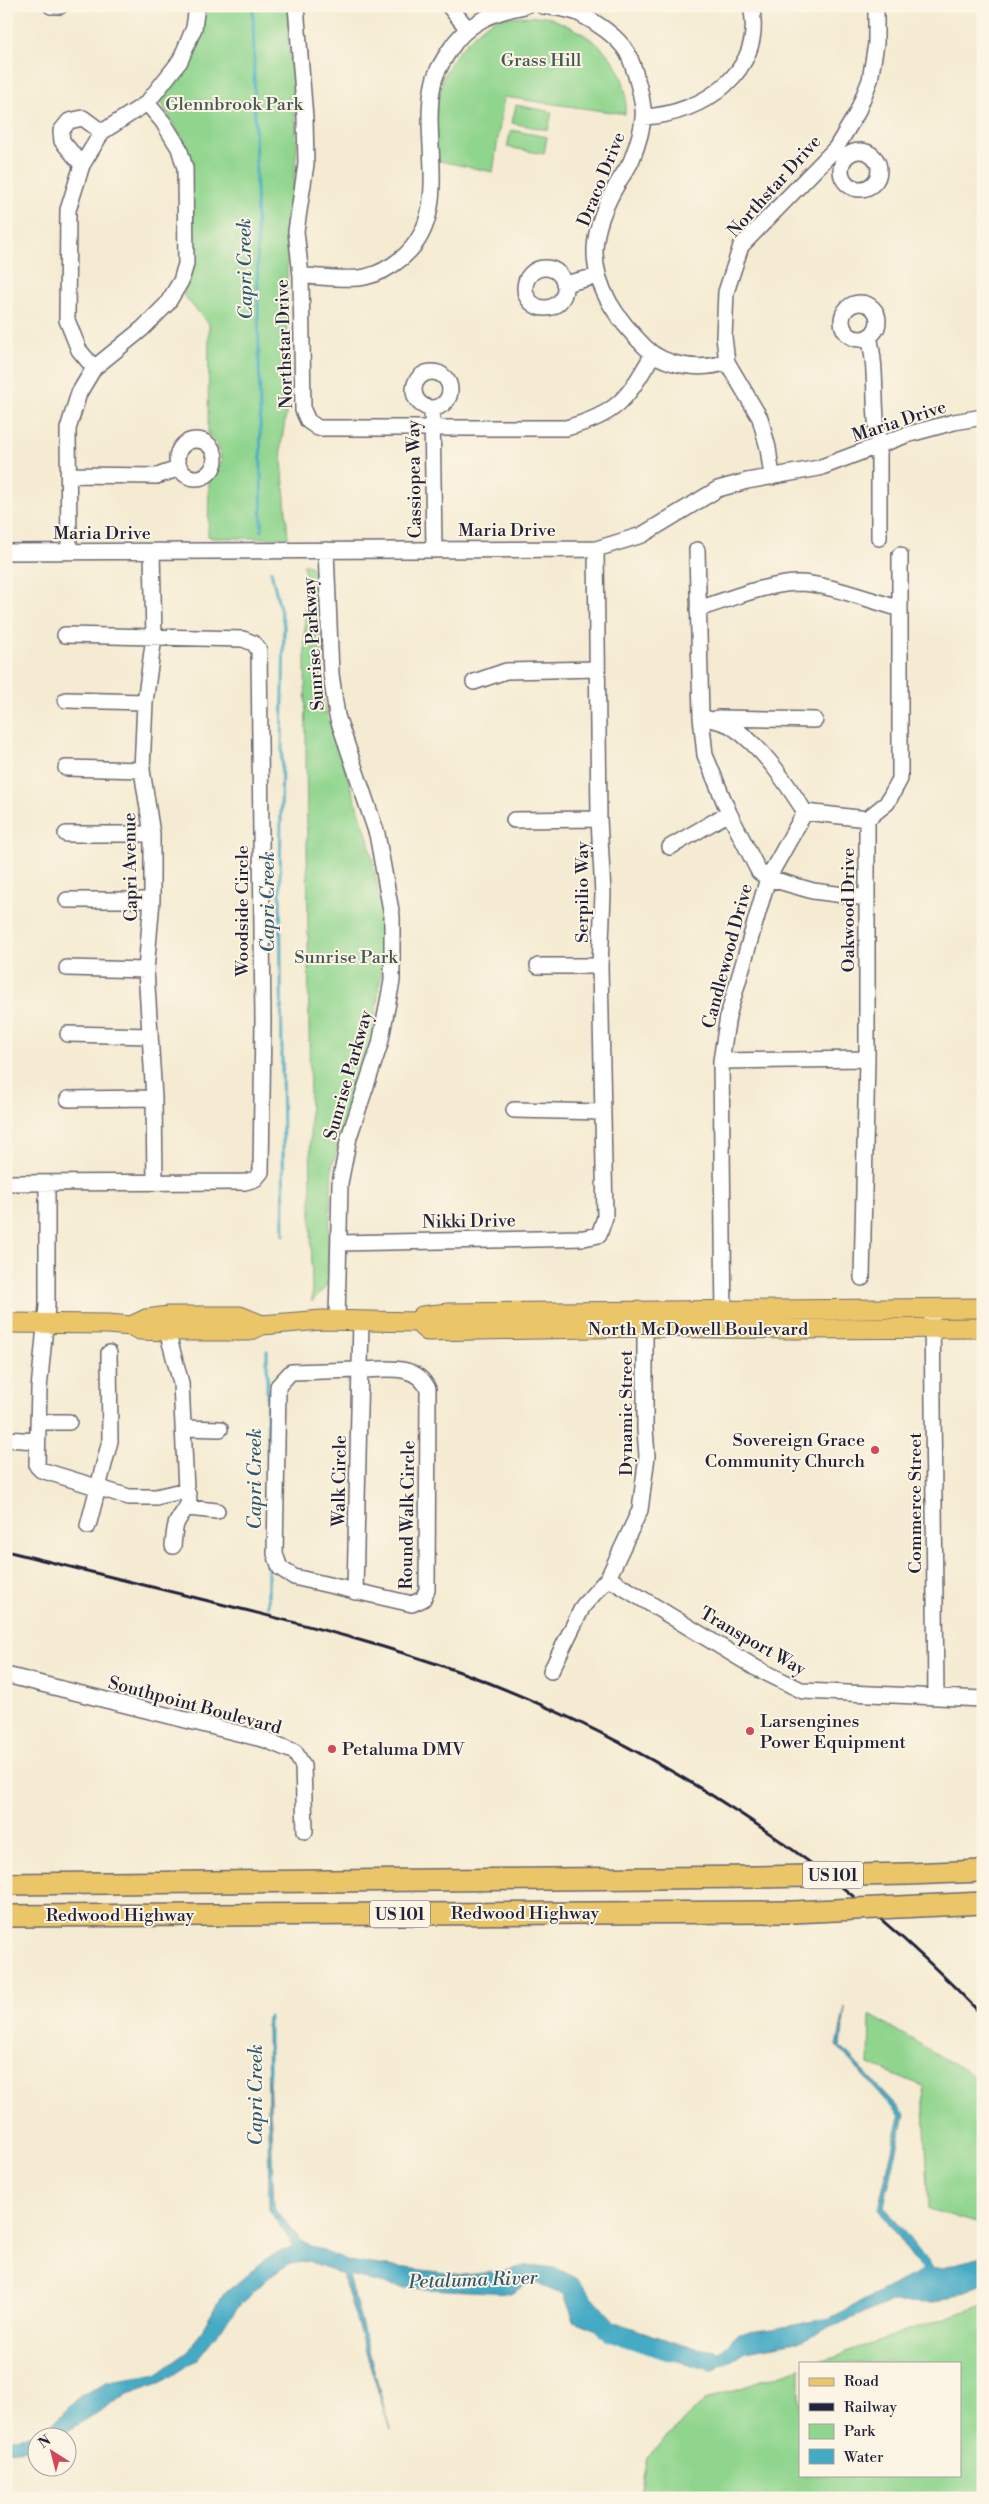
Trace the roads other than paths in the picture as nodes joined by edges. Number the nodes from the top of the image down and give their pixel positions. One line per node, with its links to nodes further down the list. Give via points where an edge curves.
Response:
1 (51, 6): 2 (street)
2 (60, 6)
3 (197, 6): 12 (street, via 194,28 180,61)
4 (296, 6): 16 (street, Northstar Drive, via 306,164 296,231)
5 (449, 6): 11 (street)
6 (525, 6): 11 (street, via 494,12)
7 (543, 6): 10 (street, Draco Drive)
8 (751, 6): 13 (street, via 755,23 751,46 737,72 716,95 689,108)
9 (876, 6): 21 (street, Northstar Drive, via 876,44 870,80 841,153 741,246 726,292 724,337)
10 (580, 10): 13 (street, Draco Drive, via 626,52)
11 (468, 28): 16 (street, via 455,42 433,82 430,110 432,201 425,230 411,250 390,268 364,277)
12 (147, 103): 14 (street); 22 (street, via 180,148 185,168 186,264 181,281 167,304)
13 (644, 117): 17 (street, Draco Drive, via 632,160 599,226 595,249)
14 (102, 132): 15 (street); 15 (street, via 83,118 69,121 61,131 62,141)
15 (82, 165): 22 (street, via 68,210 67,320 79,350)
16 (301, 276): 25 (street, Northstar Drive, via 303,410 308,421 318,428)
17 (598, 276): 18 (street); 20 (street, Draco Drive, via 610,305)
18 (564, 284)
19 (869, 337): 26 (street, via 873,352)
20 (652, 354): 21 (street, Draco Drive, via 693,367); 25 (street, Northstar Drive, via 634,387 619,404 593,421 566,428)
21 (727, 362): 29 (street, Northstar Drive, via 760,418)
22 (94, 368): 28 (street, via 78,393 68,429)
23 (432, 408): 25 (street, Cassiopea Way)
24 (983, 417): 26 (street, Maria Drive)
25 (432, 428): 33 (street, Cassiopea Way)
26 (879, 444): 29 (street, Maria Drive, via 819,468); 30 (street)
27 (180, 468): 28 (street, via 157,476)
28 (70, 476): 36 (street)
29 (772, 476): 31 (street, Maria Drive, via 718,489 642,535)
30 (879, 538)
31 (596, 549): 33 (street, Maria Drive); 43 (street, Serpilio Way)
32 (326, 550): 33 (street, Maria Drive); 37 (street, Maria Drive); 79 (street, Sunrise Parkway, via 331,674 337,716 378,834 392,916 392,981 380,1044 348,1137 340,1183)
33 (434, 550)
34 (697, 550): 40 (street, Candlewood Drive)
35 (6, 552): 36 (street, Maria Drive)
36 (69, 552): 37 (street, Maria Drive)
37 (152, 552): 42 (street, Capri Avenue)
38 (900, 555): 39 (street)
39 (898, 608): 40 (street, via 800,583 774,586); 54 (street, via 900,779 886,803)
40 (698, 609): 47 (street, Candlewood Drive)
41 (65, 635): 42 (street)
42 (154, 637): 46 (street, Capri Avenue); 75 (street, Woodside Circle, via 243,639 254,643 259,650 262,1021 261,1172 255,1179 245,1182)
43 (597, 670): 44 (street, via 506,671); 53 (street, Serpilio Way)
44 (474, 682)
45 (66, 700): 46 (street)
46 (145, 702): 50 (street, Capri Avenue)
47 (701, 718): 48 (street); 51 (street, via 730,726 757,749 781,775); 52 (street, Candlewood Drive, via 705,755)
48 (815, 720)
49 (66, 768): 50 (street)
50 (142, 770): 57 (street, Capri Avenue)
51 (805, 812): 54 (street); 59 (street)
52 (729, 813): 58 (street); 59 (street, Candlewood Drive, via 759,872)
53 (599, 819): 55 (street); 64 (street, Serpilio Way, via 603,894)
54 (867, 819): 60 (street, Oakwood Drive)
55 (514, 820)
56 (66, 834): 57 (street)
57 (152, 834): 62 (street, Capri Avenue)
58 (670, 847)
59 (768, 878): 60 (street, via 813,891); 70 (street, Candlewood Drive, via 728,1016)
60 (867, 898): 69 (street, Oakwood Drive)
61 (67, 900): 62 (street)
62 (152, 900): 66 (street, Capri Avenue)
63 (538, 966): 64 (street)
64 (600, 966): 74 (street, Serpilio Way)
65 (67, 968): 66 (street)
66 (146, 970): 68 (street, Capri Avenue)
67 (68, 1034): 68 (street)
68 (149, 1036): 71 (street, Capri Avenue)
69 (867, 1059): 70 (street); 80 (street, Oakwood Drive)
70 (721, 1061): 86 (street, Candlewood Drive)
71 (154, 1098): 72 (street); 75 (street, Capri Avenue)
72 (68, 1100)
73 (514, 1110): 74 (street)
74 (603, 1112): 78 (street, Serpilio Way, via 605,1217)
75 (155, 1182): 77 (street)
76 (6, 1183): 77 (street)
77 (47, 1183): 87 (street)
78 (599, 1235): 79 (street, Nikki Drive, via 584,1238)
79 (339, 1243): 84 (street, Sunrise Parkway)
80 (862, 1278)
81 (932, 1308): 82 (main road, North McDowell Boulevard); 86 (main road, North McDowell Boulevard); 92 (street, Commerce Street)
82 (983, 1308)
83 (645, 1319): 85 (main road, North McDowell Boulevard, via 449,1313 422,1316 418,1322); 86 (main road, North McDowell Boulevard); 108 (street, Dynamic Street, via 648,1456 642,1503)
84 (337, 1320): 85 (main road, North McDowell Boulevard); 89 (main road, North McDowell Boulevard)
85 (361, 1320): 95 (street)
86 (724, 1320): 92 (main road, North McDowell Boulevard)
87 (46, 1322): 88 (main road, North McDowell Boulevard); 90 (main road, North McDowell Boulevard); 96 (street)
88 (6, 1323)
89 (262, 1325): 90 (main road, North McDowell Boulevard, via 240,1316 169,1316 146,1318); 93 (main road, North McDowell Boulevard, via 249,1330)
90 (131, 1326): 93 (main road, North McDowell Boulevard, via 140,1330)
91 (983, 1328): 92 (main road, North McDowell Boulevard)
92 (932, 1329): 112 (street, Commerce Street)
93 (167, 1331): 98 (street, via 181,1383)
94 (109, 1353): 102 (street, via 110,1441)
95 (359, 1370): 109 (street, Walk Circle); 109 (street, Round Walk Circle, via 290,1372 278,1386 275,1544 280,1568 294,1577); 109 (street, Round Walk Circle, via 409,1370 424,1381 428,1389 427,1590 424,1599 412,1604)
96 (38, 1422): 97 (street); 101 (street)
97 (69, 1422)
98 (185, 1428): 99 (street); 103 (street)
99 (220, 1429)
100 (6, 1439): 101 (street)
101 (37, 1441): 102 (street, via 35,1460 41,1470)
102 (97, 1487): 103 (street, via 129,1497 156,1497); 106 (street)
103 (186, 1490): 104 (street)
104 (188, 1508): 105 (street); 107 (street, via 176,1524)
105 (217, 1512)
106 (88, 1526)
107 (173, 1546)
108 (608, 1578): 110 (street, Dynamic Street, via 583,1606); 112 (street, Transport Way, via 788,1686 803,1691)
109 (355, 1592)
110 (551, 1671)
111 (6, 1675): 114 (street, Southpoint Boulevard, via 266,1740 295,1752 303,1766)
112 (936, 1697): 113 (street, Transport Way)
113 (983, 1699)
114 (305, 1831)
115 (983, 1871): 116 (highway, Redwood Highway / US 101, bridge, via 758,1877)
116 (6, 1884)
117 (983, 1903): 118 (highway, Redwood Highway / US 101, bridge, via 793,1912)
118 (6, 1916)

